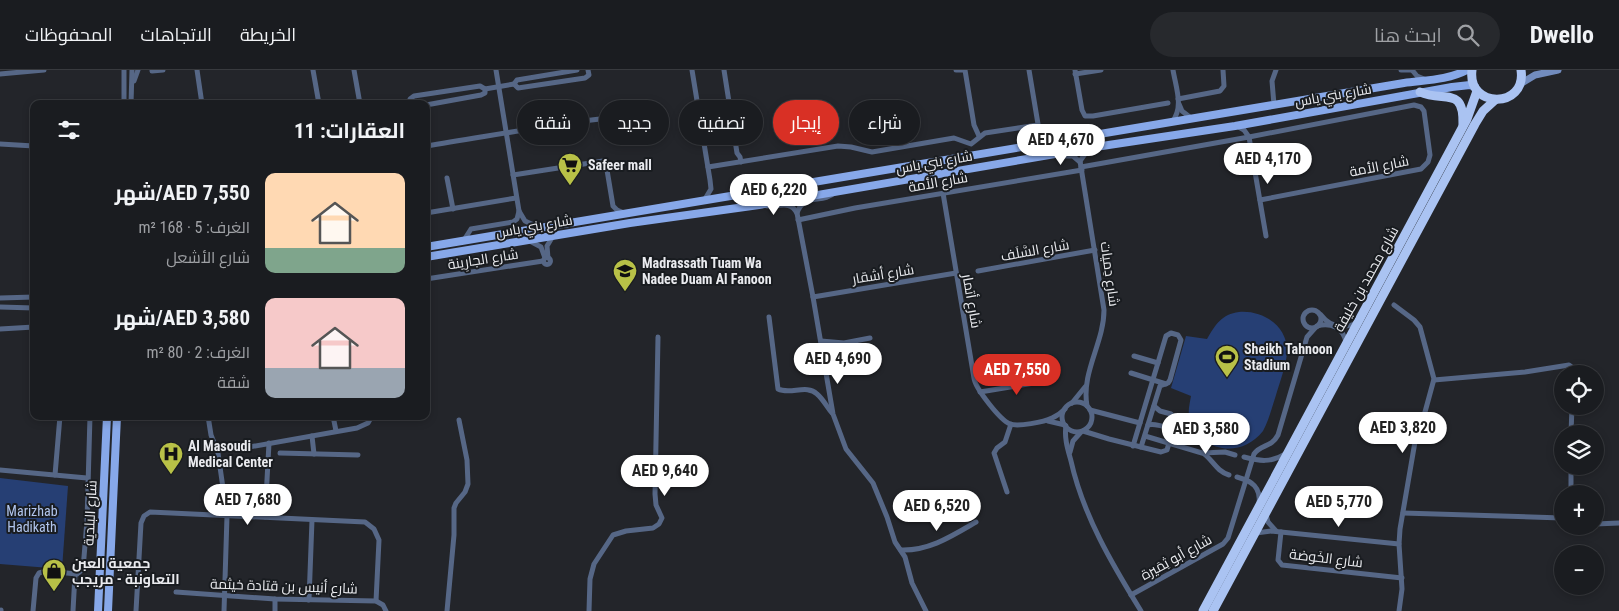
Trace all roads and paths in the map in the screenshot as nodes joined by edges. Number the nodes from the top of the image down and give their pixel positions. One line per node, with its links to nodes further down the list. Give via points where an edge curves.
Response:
1 (44, 70): 24 (street)
2 (138, 70): 35 (street)
3 (163, 70): 25 (street)
4 (197, 70): 42 (street)
5 (313, 70): 43 (street)
6 (354, 70): 44 (street)
7 (496, 70): 36 (street)
8 (577, 70): 33 (street, via 517,80)
9 (692, 70): 71 (street)
10 (724, 70): 66 (street)
11 (956, 70): 12 (street)
12 (964, 70): 58 (street)
13 (1029, 70): 55 (street)
14 (1101, 70): 29 (street)
15 (1173, 70): 47 (street)
16 (1223, 70): 47 (street, via 1224,86 1220,91)
17 (1276, 70): 50 (street, via 1272,80)
18 (1401, 70): 19 (street)
19 (1412, 70): 31 (street); 32 (street)
20 (1467, 70): 31 (main road, شارع بني ياس, via 1450,77)
21 (1472, 70): 38 (highway)
22 (1521, 70): 34 (highway)
23 (1558, 70): 34 (main road, via 1535,75)
24 (19, 71): 30 (street)
25 (152, 71)
26 (590, 71): 33 (street, via 585,78 518,88)
27 (124, 72): 28 (street); 40 (street)
28 (132, 72): 35 (street)
29 (1075, 72): 49 (street, via 1085,116)
30 (0, 74)
31 (1427, 80): 32 (main road, شارع بني ياس)
32 (1404, 83): 50 (main road, شارع بني ياس)
33 (514, 84): 36 (street)
34 (1520, 84): 46 (highway, شارع محمد بن خليفة, via 1510,96)
35 (132, 87): 41 (street)
36 (498, 87): 37 (street); 57 (street)
37 (485, 89): 45 (street, via 480,86 414,96); 48 (street, via 481,95)
38 (1476, 89): 39 (main road, شارع بني ياس, via 1464,85); 46 (highway, via 1483,96); 56 (highway, شارع محمد بن خليفة, via 1474,105)
39 (1420, 92): 54 (main road, شارع بني ياس); 56 (highway, via 1430,96 1449,96 1457,101 1463,112)
40 (124, 100)
41 (131, 100)
42 (201, 100)
43 (317, 100)
44 (359, 100)
45 (410, 100)
46 (1495, 100): 182 (highway, شارع محمد بن خليفة, via 1475,124)
47 (1179, 102): 52 (street, via 1185,114); 53 (street, via 1178,112)
48 (430, 104)
49 (1168, 104)
50 (1274, 105): 52 (main road, شارع بني ياس)
51 (599, 119): 57 (street)
52 (1192, 119): 53 (main road, شارع بني ياس)
53 (1171, 122): 60 (main road, شارع بني ياس)
54 (1235, 126): 59 (street); 65 (main road, شارع بني ياس)
55 (1039, 127): 58 (street, via 988,132); 60 (street, via 1048,137); 64 (street, via 1038,137)
56 (1463, 127): 112 (highway, شارع محمد بن خليفة)
57 (506, 134): 62 (street); 72 (street)
58 (979, 136): 68 (street, via 971,144 954,138 872,152 838,146)
59 (1249, 137): 70 (street, شارع الأمة); 81 (street); 81 (street, شارع الأمة, via 1414,105 1421,107 1425,114 1430,155 1421,169)
60 (1059, 141): 64 (main road, شارع بني ياس)
61 (0, 144): 63 (street)
62 (430, 145)
63 (30, 146)
64 (1031, 146): 76 (main road, شارع بني ياس)
65 (1102, 146): 67 (main road, شارع بني ياس); 70 (street, via 1083,155)
66 (736, 153): 68 (street); 69 (street)
67 (1051, 155): 70 (street, via 1073,156); 75 (main road, شارع بني ياس)
68 (741, 162): 69 (street)
69 (730, 163): 71 (street)
70 (1081, 166): 77 (street, شارع الأمة); 98 (street, شارع دِميات)
71 (708, 167): 74 (street)
72 (513, 175): 79 (street); 88 (street, via 603,161 613,206)
73 (447, 178): 84 (street)
74 (711, 189): 78 (street); 80 (street)
75 (835, 191): 82 (main road, شارع بني ياس); 87 (street, via 828,198 804,202)
76 (748, 193): 78 (main road, شارع بني ياس); 83 (main road)
77 (943, 193): 89 (street, شارع الأمة); 102 (street, شارع أتمار)
78 (722, 197): 80 (main road, شارع بني ياس)
79 (516, 198): 84 (street); 85 (street)
80 (705, 199): 88 (main road, شارع بني ياس)
81 (1260, 200): 93 (street)
82 (759, 204): 83 (main road, شارع بني ياس); 87 (street, via 788,205)
83 (740, 207): 92 (main road, شارع بني ياس)
84 (453, 209): 86 (street)
85 (519, 211): 90 (street, via 529,224); 94 (street, via 514,222 471,229)
86 (430, 212)
87 (797, 213): 89 (street)
88 (625, 214): 90 (main road, شارع بني ياس)
89 (798, 220): 105 (street)
90 (540, 227): 91 (main road, شارع بني ياس)
91 (506, 233): 94 (main road, شارع بني ياس); 97 (main road, via 484,240)
92 (553, 236): 95 (main road, شارع بني ياس); 100 (street, via 547,246)
93 (1266, 236)
94 (464, 240): 96 (main road, شارع بني ياس)
95 (528, 240): 97 (main road, شارع بني ياس); 100 (street, via 539,246)
96 (430, 246)
97 (484, 248): 99 (main road, شارع بني ياس)
98 (1095, 250): 101 (street, شارع السَّلَف); 131 (street, شارع دِميات, via 1104,316)
99 (430, 256)
100 (546, 259): 103 (street, شارع الجارِينة)
101 (978, 271)
102 (956, 273): 105 (street, شارع أشقار); 132 (street, شارع أتمار, via 974,382)
103 (430, 278)
104 (30, 297): 106 (street)
105 (813, 297): 121 (street)
106 (0, 298)
107 (1394, 305): 129 (street, via 1420,327)
108 (0, 306): 109 (street)
109 (30, 308)
110 (1321, 315): 113 (street, via 1315,310 1307,311 1303,316); 114 (street); 116 (street, via 1321,322)
111 (769, 317): 137 (street, via 778,389 815,392)
112 (1358, 323): 114 (street); 122 (highway, شارع محمد بن خليفة)
113 (1305, 324): 116 (street, via 1310,328); 119 (street)
114 (1334, 326): 116 (street); 122 (street, via 1343,334)
115 (30, 327): 117 (street)
116 (1316, 327): 119 (street)
117 (0, 328)
118 (658, 337): 211 (street, via 655,494 662,518 653,528 613,535 594,564)
119 (1307, 337): 169 (street, via 1278,435 1270,445 1256,451)
120 (870, 338): 121 (street, via 838,343)
121 (821, 341): 137 (street)
122 (1346, 344): 160 (highway, شارع محمد بن خليفة)
123 (1134, 356): 124 (street)
124 (1158, 363): 128 (street); 130 (street, via 1166,336 1171,333 1180,336 1170,380)
125 (1554, 367): 129 (street)
126 (1130, 373): 128 (street)
127 (1052, 380): 132 (street)
128 (1153, 380): 130 (street); 147 (street)
129 (1434, 380): 181 (street, via 1416,436)
130 (1166, 384): 134 (street, via 1160,386)
131 (1085, 386): 133 (street, شارع دِميات); 135 (street, شارع دِميات)
132 (980, 392): 148 (street, شارع أتمار)
133 (1072, 403): 135 (street, via 1078,402); 136 (street)
134 (1154, 406): 149 (street); 149 (street, via 1171,414 1171,424 1164,427)
135 (1088, 408): 147 (street); 152 (street, via 1091,422)
136 (1065, 409): 146 (street); 150 (street, via 1062,417)
137 (833, 414): 193 (street, via 846,449 875,487)
138 (60, 420): 173 (street)
139 (90, 420): 176 (street)
140 (108, 420): 204 (main road, شارع البلدية)
141 (117, 420): 205 (main road, شارع البلدية)
142 (209, 420): 157 (street)
143 (334, 420): 151 (street)
144 (370, 420): 151 (street, via 363,427)
145 (459, 420): 210 (street, via 468,484 454,508)
146 (1045, 420): 148 (street); 150 (street)
147 (1140, 423): 158 (street)
148 (1011, 424): 179 (street, via 1005,442 994,453)
149 (1148, 425): 154 (street)
150 (1065, 426): 152 (street, via 1073,431); 166 (street)
151 (336, 431): 153 (street)
152 (1083, 431): 158 (street); 166 (street, via 1073,441)
153 (312, 436): 155 (street); 164 (street)
154 (1145, 436): 156 (street); 159 (street)
155 (269, 443): 157 (street, via 238,449); 184 (street)
156 (1169, 443): 159 (street, via 1163,452); 162 (street)
157 (216, 446): 183 (street)
158 (1133, 446): 159 (street)
159 (1141, 447)
160 (1290, 450): 170 (street); 180 (highway, شارع محمد بن خليفة)
161 (280, 453): 164 (street)
162 (1202, 453): 163 (street); 171 (street)
163 (1220, 453): 167 (street); 171 (street, via 1215,459)
164 (314, 454): 165 (street)
165 (358, 455)
166 (1069, 455): 198 (street, via 1084,506)
167 (1235, 455)
168 (1244, 457): 169 (street)
169 (1252, 459): 170 (street); 177 (street, شارع أبو ثِمَيرة)
170 (1267, 461): 178 (street, via 1251,470)
171 (1215, 466): 174 (street)
172 (0, 470): 173 (street)
173 (55, 475): 176 (street)
174 (1229, 475)
175 (1237, 477): 177 (street)
176 (87, 478): 194 (street, via 83,569)
177 (1246, 479): 178 (street); 198 (street, شارع أبو ثِمَيرة, via 1226,542)
178 (1253, 482): 180 (street, via 1259,495)
179 (1007, 492)
180 (1258, 507): 214 (highway, شارع محمد بن خليفة)
181 (1403, 513): 185 (street); 192 (street)
182 (1266, 514): 190 (street, via 1270,526); 191 (highway, شارع محمد بن خليفة)
183 (227, 516): 184 (street); 197 (street); 206 (street, via 146,513 141,523)
184 (265, 517): 186 (street)
185 (1554, 518)
186 (312, 520): 200 (street); 201 (street, via 359,522 374,529 379,540)
187 (976, 522): 193 (street, via 928,547)
188 (1619, 523): 189 (street)
189 (1604, 524)
190 (1278, 532): 191 (street); 192 (street); 195 (street, شارع الخَوضة, via 1278,560 1282,564)
191 (1256, 533): 215 (highway, شارع محمد بن خليفة)
192 (1399, 544): 195 (street)
193 (900, 550): 212 (street)
194 (74, 574): 202 (street, via 39,573); 203 (street)
195 (1402, 578): 216 (street)
196 (176, 592): 197 (street, شارع أنيس بن قتادة خيثمة)
197 (224, 595): 199 (street, شارع أنيس بن قتادة خيثمة); 207 (street)
198 (1131, 595): 213 (street)
199 (275, 599): 200 (street, شارع أنيس بن قتادة خيثمة); 208 (street)
200 (309, 600): 201 (street, شارع أنيس بن قتادة خيثمة)
201 (376, 601): 209 (street, شارع أنيس بن قتادة خيثمة)
202 (33, 611)
203 (73, 611)
204 (98, 611)
205 (108, 611)
206 (136, 611)
207 (224, 611)
208 (275, 611)
209 (386, 611)
210 (447, 611)
211 (589, 611)
212 (926, 611)
213 (1141, 611)
214 (1202, 611)
215 (1213, 611)
216 (1399, 611)

